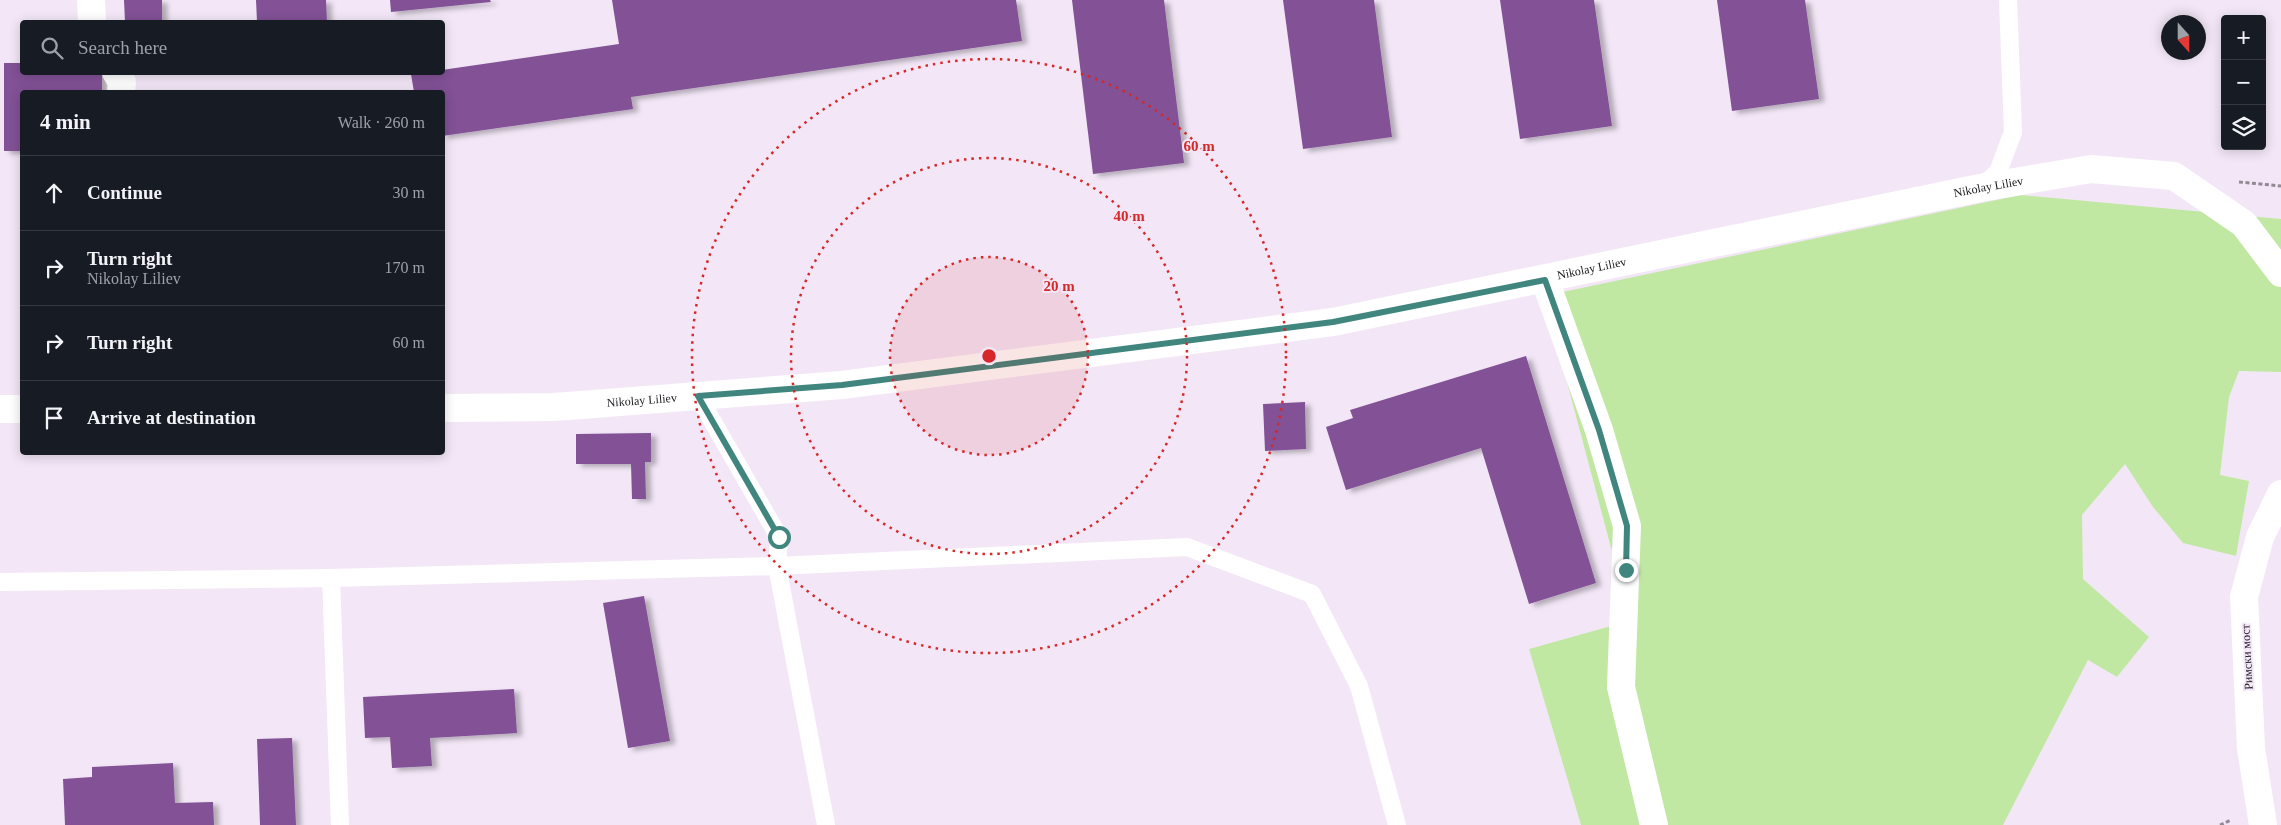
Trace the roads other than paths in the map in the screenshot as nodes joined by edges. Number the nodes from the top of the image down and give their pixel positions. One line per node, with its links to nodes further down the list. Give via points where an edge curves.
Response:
1 (91, 0): 3 (street)
2 (2008, 0): 6 (lane, via 2012,132 1998,172)
3 (92, 20)
4 (118, 75): 5 (street)
5 (122, 90)
6 (1980, 188): 7 (street, Nikolay Liliev, via 2091,169 2174,176 2244,224); 8 (street, Nikolay Liliev)
7 (2281, 272)
8 (1545, 280): 9 (street, Nikolay Liliev, via 1333,322 842,385); 20 (street, via 1599,430 1627,526 1621,687)
9 (698, 396): 10 (street, Nikolay Liliev, via 554,407); 14 (lane, via 779,537)
10 (445, 408)
11 (0, 409): 12 (street)
12 (20, 409)
13 (2281, 494): 21 (street, Римски мост, via 2260,537 2244,597 2251,748)
14 (777, 566): 15 (lane); 18 (lane); 19 (lane, via 1187,547 1312,594 1359,686)
15 (331, 578): 16 (lane); 17 (lane)
16 (0, 582)
17 (340, 825)
18 (826, 825)
19 (1397, 825)
20 (1654, 825)
21 (2263, 825)

